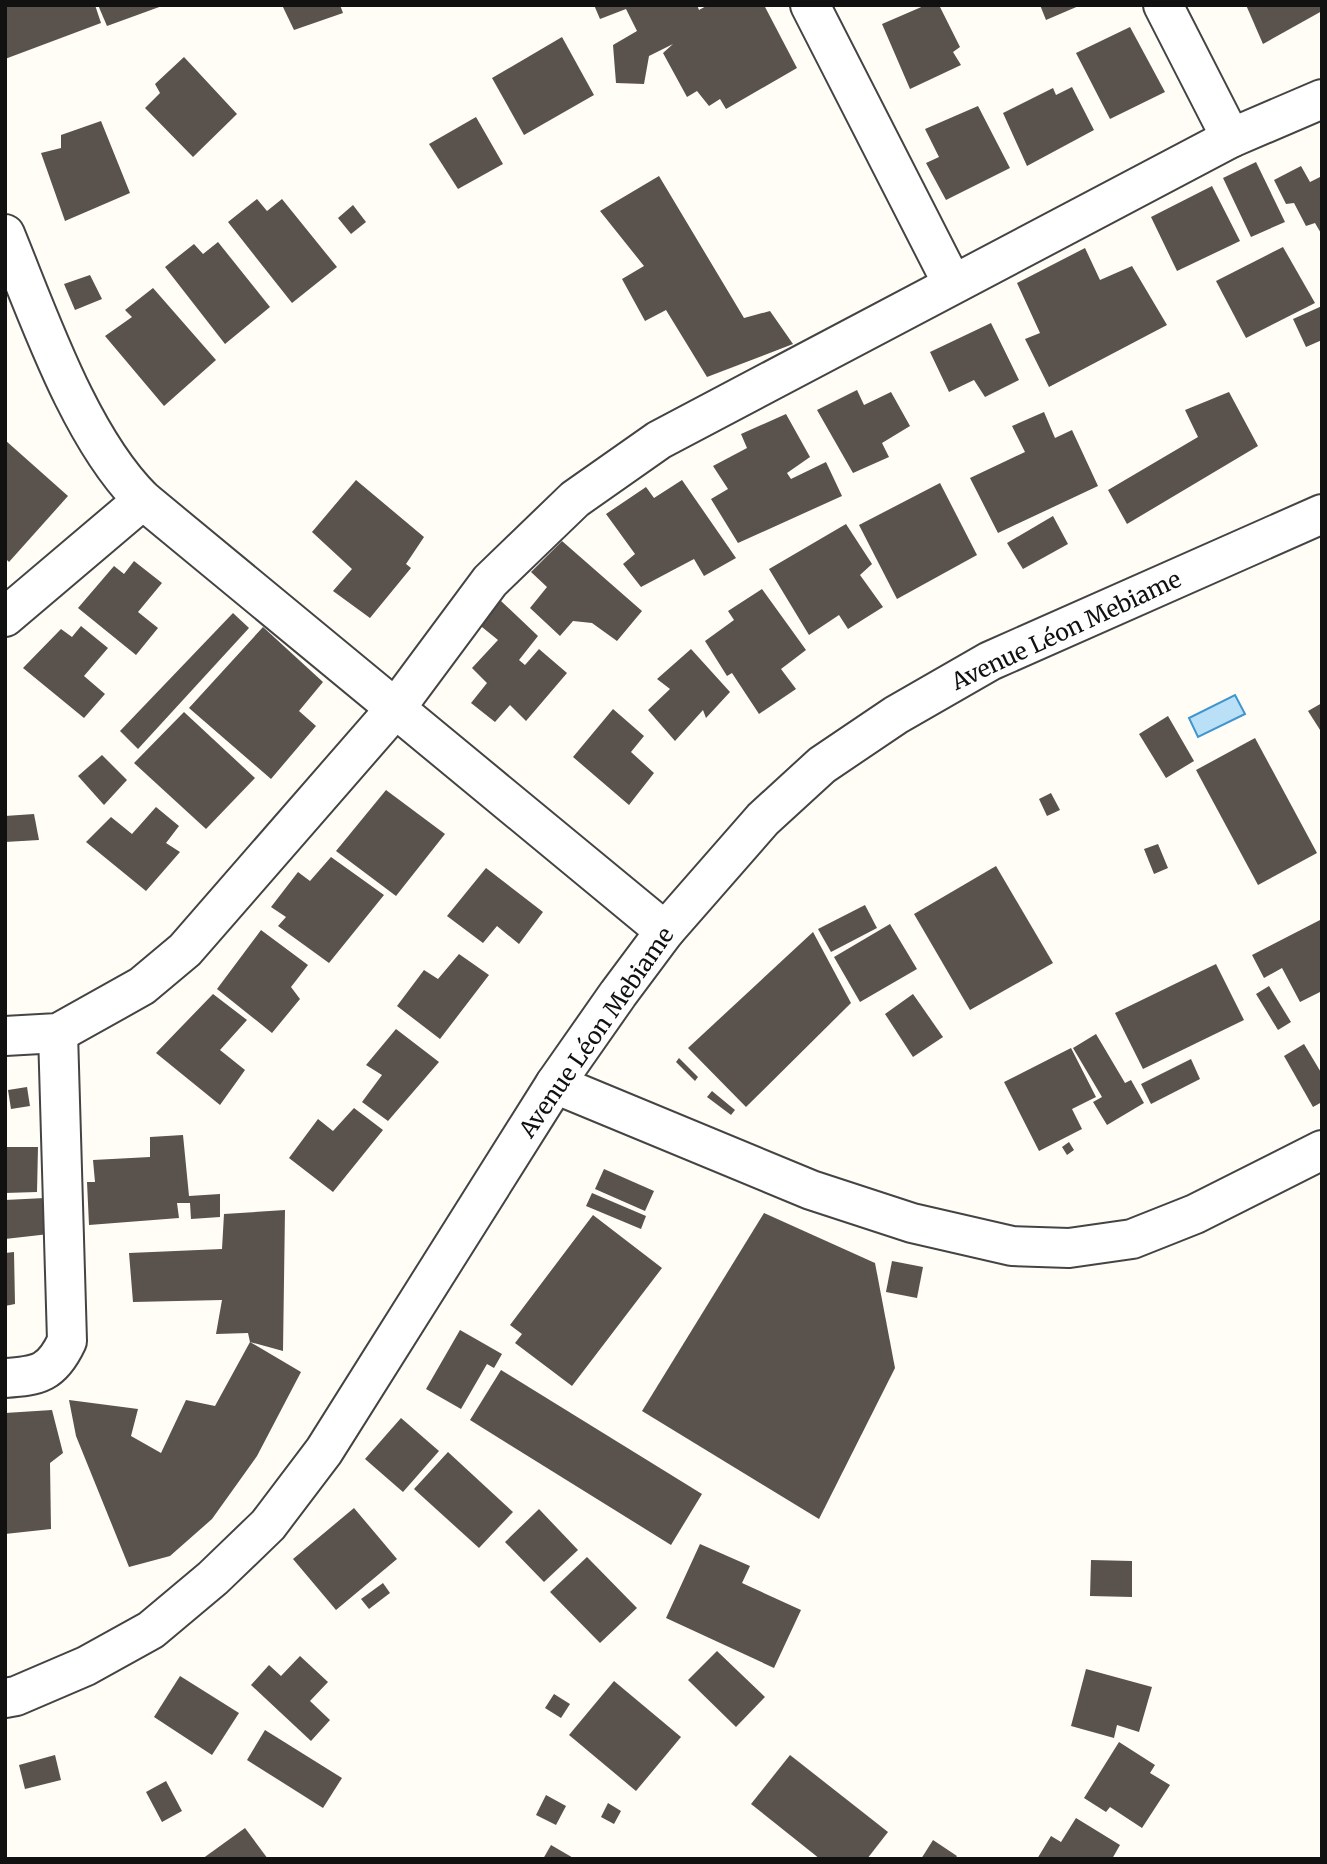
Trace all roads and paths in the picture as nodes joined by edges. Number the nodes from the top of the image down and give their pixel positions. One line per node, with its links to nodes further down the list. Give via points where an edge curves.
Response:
1 (810, 5): 6 (street)
2 (1163, 5): 4 (street)
3 (1322, 99): 4 (street)
4 (1231, 138): 6 (street)
5 (5, 234): 7 (street, via 49,342 101,447 118,476)
6 (952, 283): 10 (street, via 659,440 575,499 490,581)
7 (143, 500): 9 (street); 10 (street)
8 (1322, 514): 11 (street, Avenue Léon Mebiame, via 990,661 897,715 822,765 763,819)
9 (5, 617)
10 (395, 709): 11 (street); 12 (street, via 185,950 142,986)
11 (665, 932): 14 (street, Avenue Léon Mebiame)
12 (58, 1033): 13 (street); 16 (street, via 67,1341 57,1362 34,1376)
13 (5, 1036)
14 (555, 1084): 15 (street, via 811,1190 912,1223 1012,1246 1069,1248 1132,1239 1195,1214); 17 (street, Avenue Léon Mebiame, via 324,1451 268,1525 151,1630 86,1666)
15 (1322, 1150)
16 (5, 1378)
17 (5, 1698)

